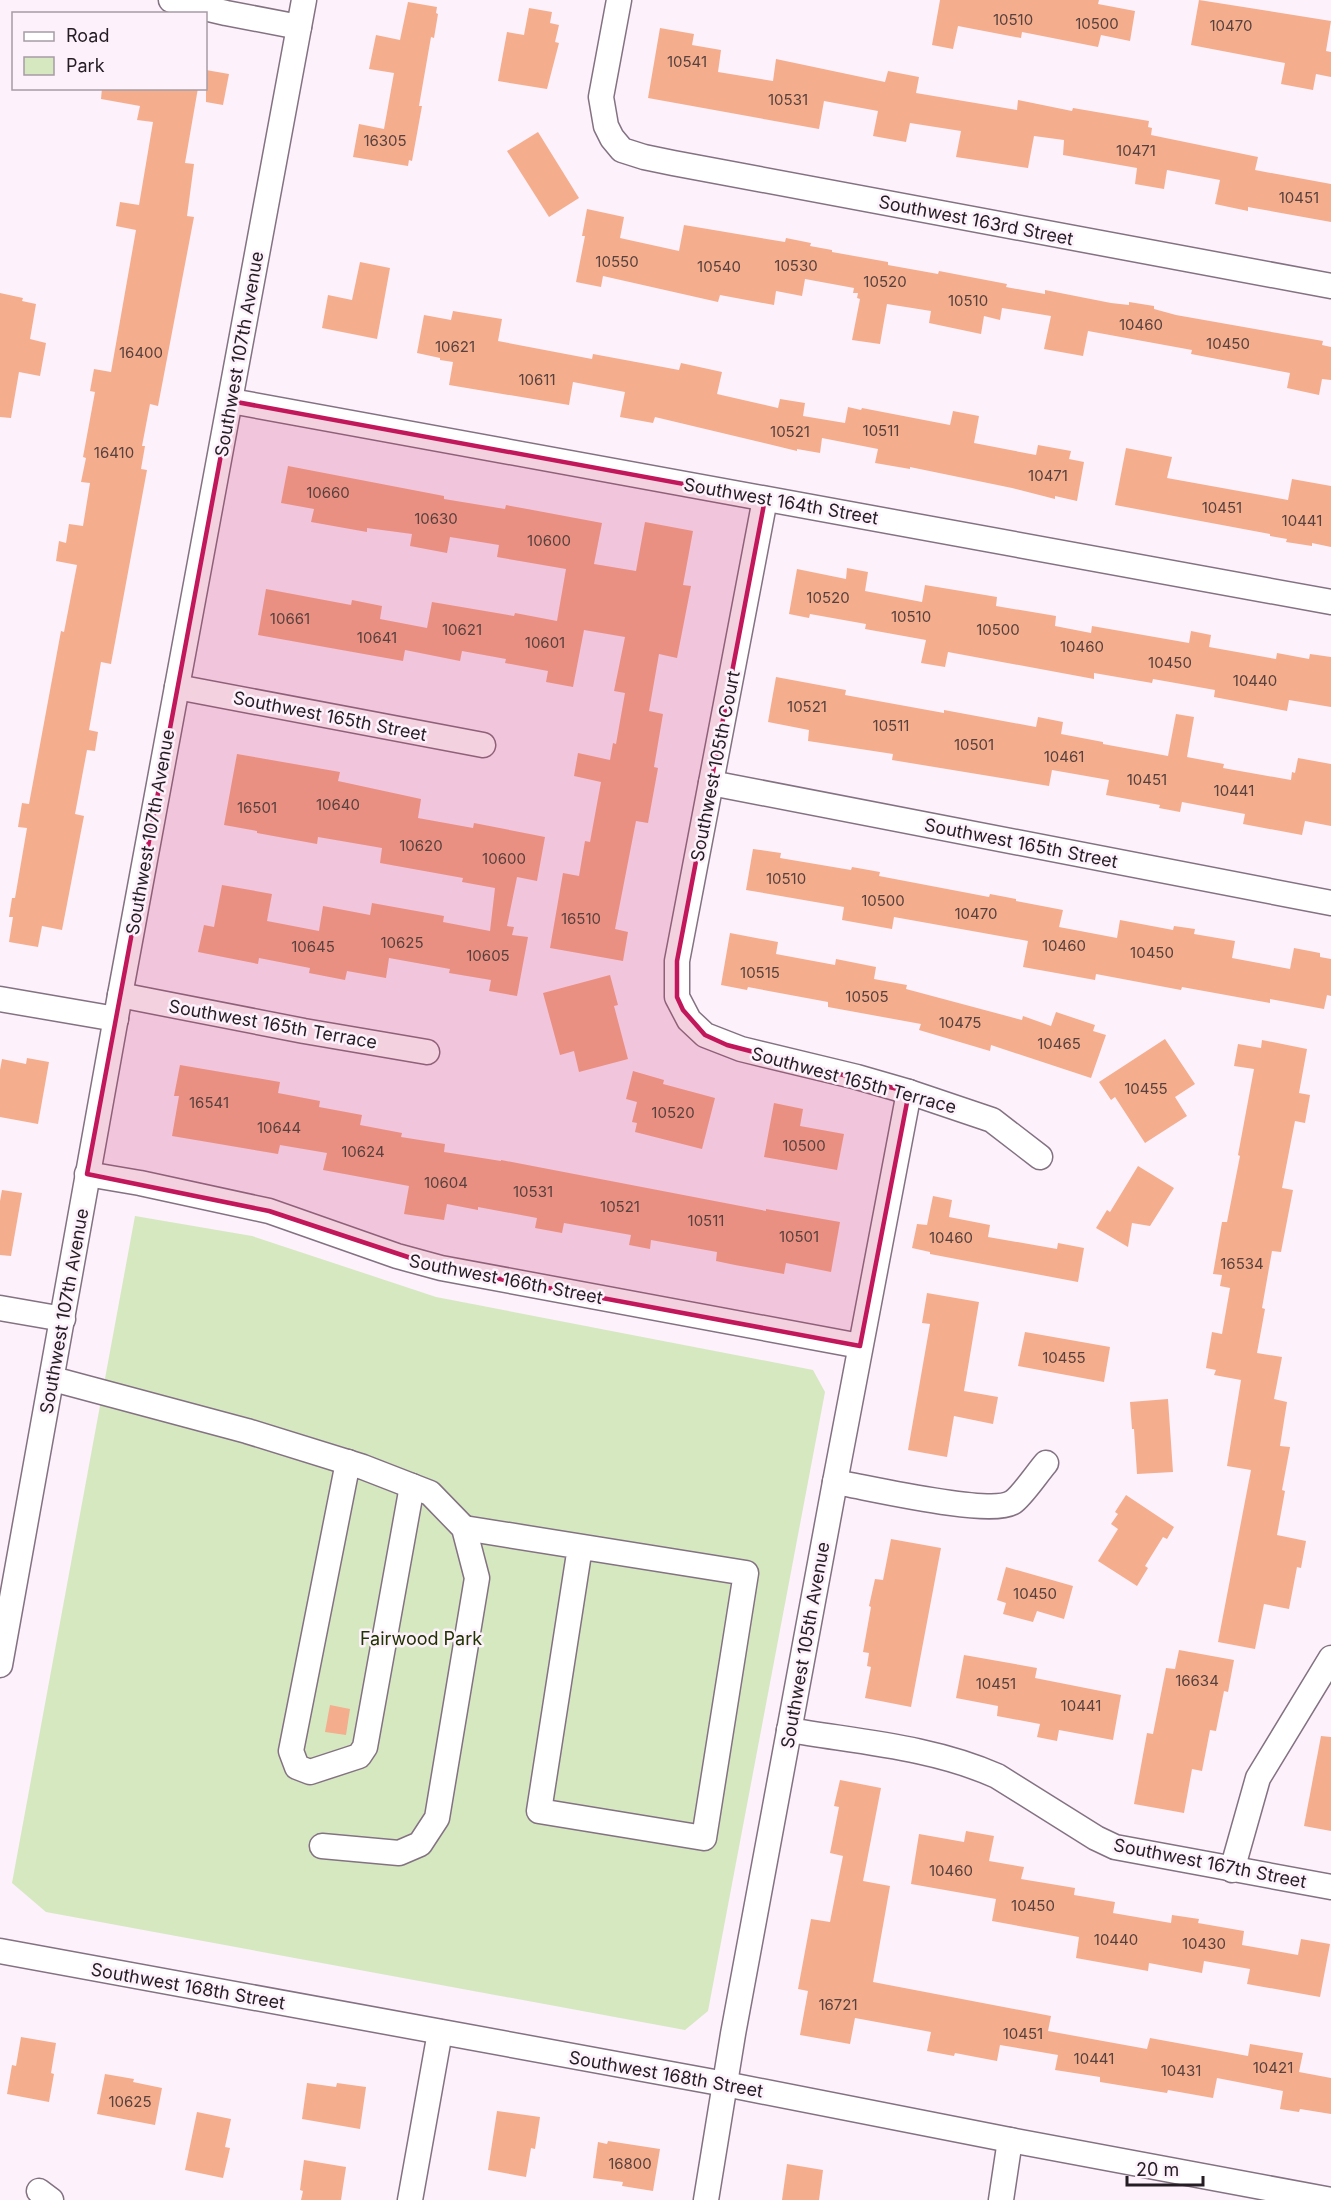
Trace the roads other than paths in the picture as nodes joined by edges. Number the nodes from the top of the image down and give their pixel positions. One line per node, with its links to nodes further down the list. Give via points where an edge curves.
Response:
1 (171, 0): 4 (street)
2 (304, 0): 4 (street, Southwest 107th Avenue)
3 (619, 0): 5 (street, Southwest 163rd Street, via 601,104 608,132 622,150 644,158)
4 (299, 27): 6 (street, Southwest 107th Avenue)
5 (1331, 286)
6 (231, 400): 7 (street, Southwest 164th Street); 9 (street, Southwest 107th Avenue)
7 (765, 499): 8 (street, Southwest 164th Street); 11 (street, Southwest 105th Court)
8 (1331, 602)
9 (177, 687): 10 (street, Southwest 165th Street); 13 (street, Southwest 107th Avenue)
10 (483, 745)
11 (711, 783): 12 (street, Southwest 165th Street); 16 (street, Southwest 105th Court, via 677,961 677,997)
12 (1331, 903)
13 (120, 995): 15 (street, Southwest 107th Avenue); 17 (street, Southwest 165th Terrace)
14 (0, 999): 15 (street)
15 (116, 1019): 20 (street, Southwest 107th Avenue)
16 (696, 1028): 18 (street, Southwest 165th Terrace, via 715,1041 734,1047)
17 (427, 1052)
18 (909, 1092): 19 (street, Southwest 165th Terrace, via 992,1120); 23 (street, Southwest 105th Avenue)
19 (1040, 1157)
20 (87, 1174): 22 (street, Southwest 107th Avenue); 23 (street, Southwest 166th Street, via 269,1211 432,1266)
21 (0, 1308): 22 (street)
22 (63, 1319): 24 (street, Southwest 107th Avenue)
23 (860, 1346): 27 (street, Southwest 105th Avenue)
24 (53, 1378): 25 (street); 31 (street, Southwest 107th Avenue)
25 (348, 1462): 28 (street); 28 (street, via 291,1751 297,1767 310,1772 359,1756 365,1747)
26 (1046, 1463): 27 (street, via 1013,1502 1000,1505 963,1505)
27 (835, 1482): 34 (street, Southwest 105th Avenue)
28 (412, 1486): 29 (street, via 430,1493)
29 (464, 1528): 30 (street); 35 (street, via 477,1578 437,1818 420,1844 399,1854)
30 (580, 1547): 30 (street, via 746,1573 704,1838 538,1811)
31 (2, 1639): 33 (street, Southwest 107th Avenue)
32 (1331, 1658): 36 (street, via 1258,1778)
33 (0, 1665)
34 (789, 1730): 36 (street, Southwest 167th Street, via 949,1758 997,1776 1115,1847); 40 (street, Southwest 105th Avenue)
35 (322, 1846)
36 (1232, 1870): 37 (street, Southwest 167th Street)
37 (1331, 1887)
38 (0, 1951): 39 (street, Southwest 168th Street)
39 (440, 2032): 40 (street, Southwest 168th Street); 42 (street)
40 (725, 2084): 41 (street, Southwest 168th Street); 43 (street, Southwest 105th Avenue)
41 (1010, 2140): 44 (street); 45 (street, Southwest 168th Street)
42 (410, 2200)
43 (706, 2200)
44 (1001, 2200)
45 (1331, 2200)

